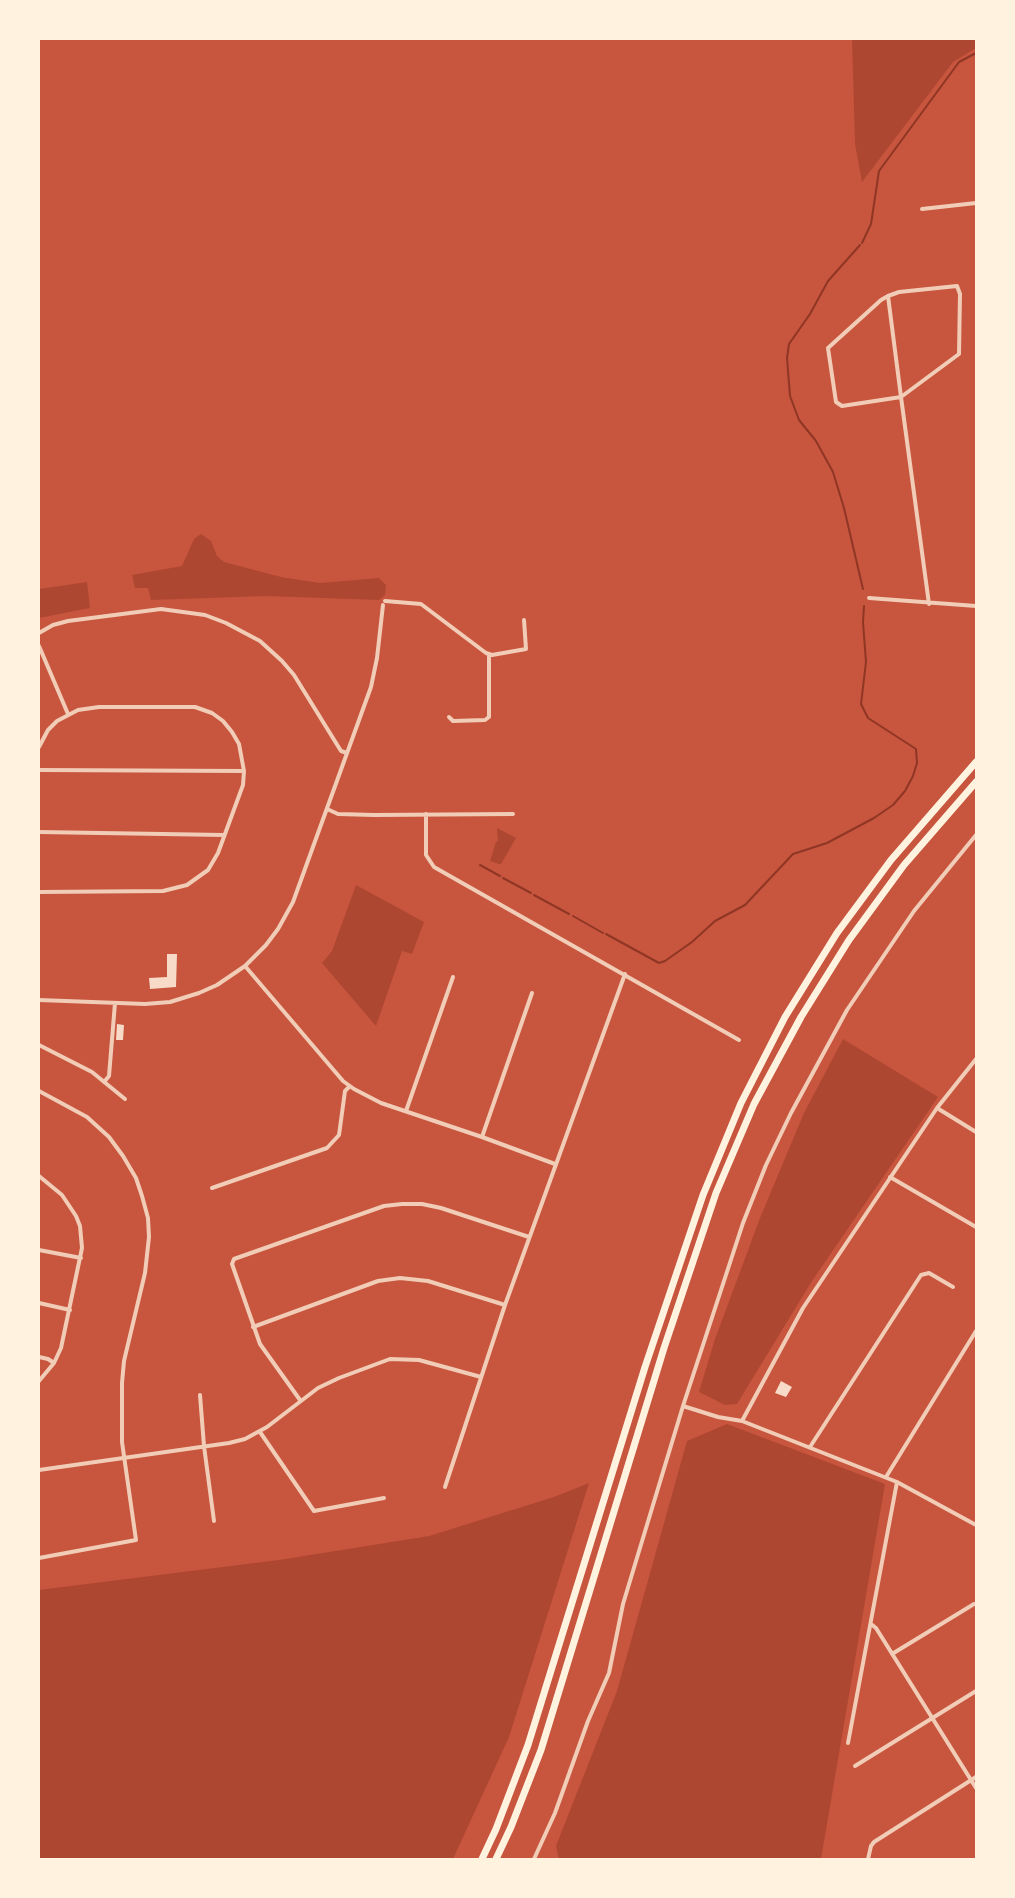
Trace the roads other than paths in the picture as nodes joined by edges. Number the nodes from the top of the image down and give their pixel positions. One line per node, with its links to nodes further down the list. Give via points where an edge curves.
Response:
1 (976, 203): 2 (street)
2 (922, 209)
3 (888, 296): 4 (street); 4 (street, via 828,348 836,402 842,406); 4 (street, via 957,286 960,294 959,354)
4 (901, 397): 6 (street)
5 (870, 598): 6 (street)
6 (929, 604): 7 (street)
7 (976, 606)
8 (524, 620): 11 (street, via 526,649)
9 (39, 633): 15 (street, via 68,621 161,609 205,615 226,623 260,641 282,661 341,751)
10 (39, 645): 12 (street)
11 (489, 655): 13 (street, via 489,717 453,721); 15 (street, via 421,604 384,603 371,687)
12 (68, 714): 14 (street, via 48,730); 18 (street, via 99,706 195,707 212,713 232,732 239,744)
13 (448, 717)
14 (39, 747)
15 (347, 753): 20 (street)
16 (976, 762): 87 (highway, via 891,860 837,933 785,1017 741,1103 703,1195 645,1367 528,1745)
17 (39, 770): 18 (street)
18 (244, 771): 24 (street, via 243,785)
19 (976, 782): 88 (highway, via 904,865 849,940 754,1104 716,1193 661,1359 541,1750)
20 (327, 809): 21 (street, via 338,814); 27 (street, via 287,914 266,945)
21 (426, 814): 22 (street); 28 (street, via 426,855 434,867)
22 (513, 814)
23 (39, 832): 24 (street)
24 (225, 835): 26 (street, via 208,870 176,889)
25 (976, 835): 64 (street, via 877,963 790,1113 743,1223)
26 (39, 892)
27 (245, 966): 32 (street, via 210,988 179,999 148,1004); 37 (street)
28 (625, 974): 33 (street); 44 (street)
29 (453, 977): 41 (street)
30 (532, 993): 43 (street)
31 (39, 1000): 32 (street)
32 (115, 1003): 36 (street, via 109,1076)
33 (739, 1040)
34 (39, 1045): 36 (street)
35 (976, 1059): 40 (street)
36 (104, 1082): 39 (street)
37 (350, 1086): 41 (street, via 374,1100); 47 (street, via 345,1091 339,1134 327,1148)
38 (39, 1091): 69 (street, via 76,1110 109,1137 130,1166 145,1206 149,1237 145,1273 123,1373)
39 (125, 1099)
40 (937, 1108): 42 (street); 46 (street)
41 (406, 1110): 43 (street)
42 (976, 1132)
43 (482, 1137): 44 (street)
44 (555, 1164): 49 (street)
45 (39, 1176): 51 (street, via 62,1195 76,1216 82,1239)
46 (890, 1177): 48 (street); 65 (street, via 803,1308)
47 (212, 1188)
48 (976, 1227)
49 (529, 1237): 54 (street); 56 (street, via 441,1208 393,1204 234,1259 232,1264)
50 (39, 1250): 51 (street)
51 (81, 1258): 55 (street)
52 (953, 1287): 68 (street, via 929,1273 921,1275)
53 (39, 1303): 55 (street)
54 (505, 1305): 56 (street, via 428,1281 400,1278 378,1281); 60 (street)
55 (70, 1310): 59 (street, via 65,1337)
56 (253, 1327): 63 (street, via 263,1350)
57 (976, 1331): 71 (street)
58 (39, 1357): 59 (street)
59 (54, 1363): 61 (street)
60 (481, 1377): 63 (street, via 419,1360 395,1358 332,1381); 73 (street)
61 (39, 1381)
62 (200, 1395): 67 (street)
63 (300, 1401): 66 (street)
64 (683, 1406): 65 (street); 89 (street, via 623,1604 609,1672)
65 (742, 1421): 68 (street)
66 (260, 1432): 67 (street, via 237,1442); 74 (street, via 314,1511)
67 (204, 1446): 69 (street); 75 (street)
68 (810, 1447): 71 (street)
69 (124, 1458): 70 (street); 77 (street, via 136,1540)
70 (39, 1470)
71 (886, 1478): 72 (street)
72 (897, 1482): 76 (street); 79 (street)
73 (445, 1487)
74 (384, 1498)
75 (214, 1521)
76 (976, 1525)
77 (39, 1558)
78 (974, 1604): 80 (street)
79 (871, 1624): 80 (street); 83 (street)
80 (892, 1654): 82 (street)
81 (976, 1691): 82 (street)
82 (932, 1718): 84 (street); 85 (street)
83 (848, 1743)
84 (855, 1766)
85 (974, 1778): 86 (street); 90 (street, via 874,1842)
86 (976, 1788)
87 (482, 1859)
88 (496, 1859)
89 (534, 1859)
90 (868, 1859)

